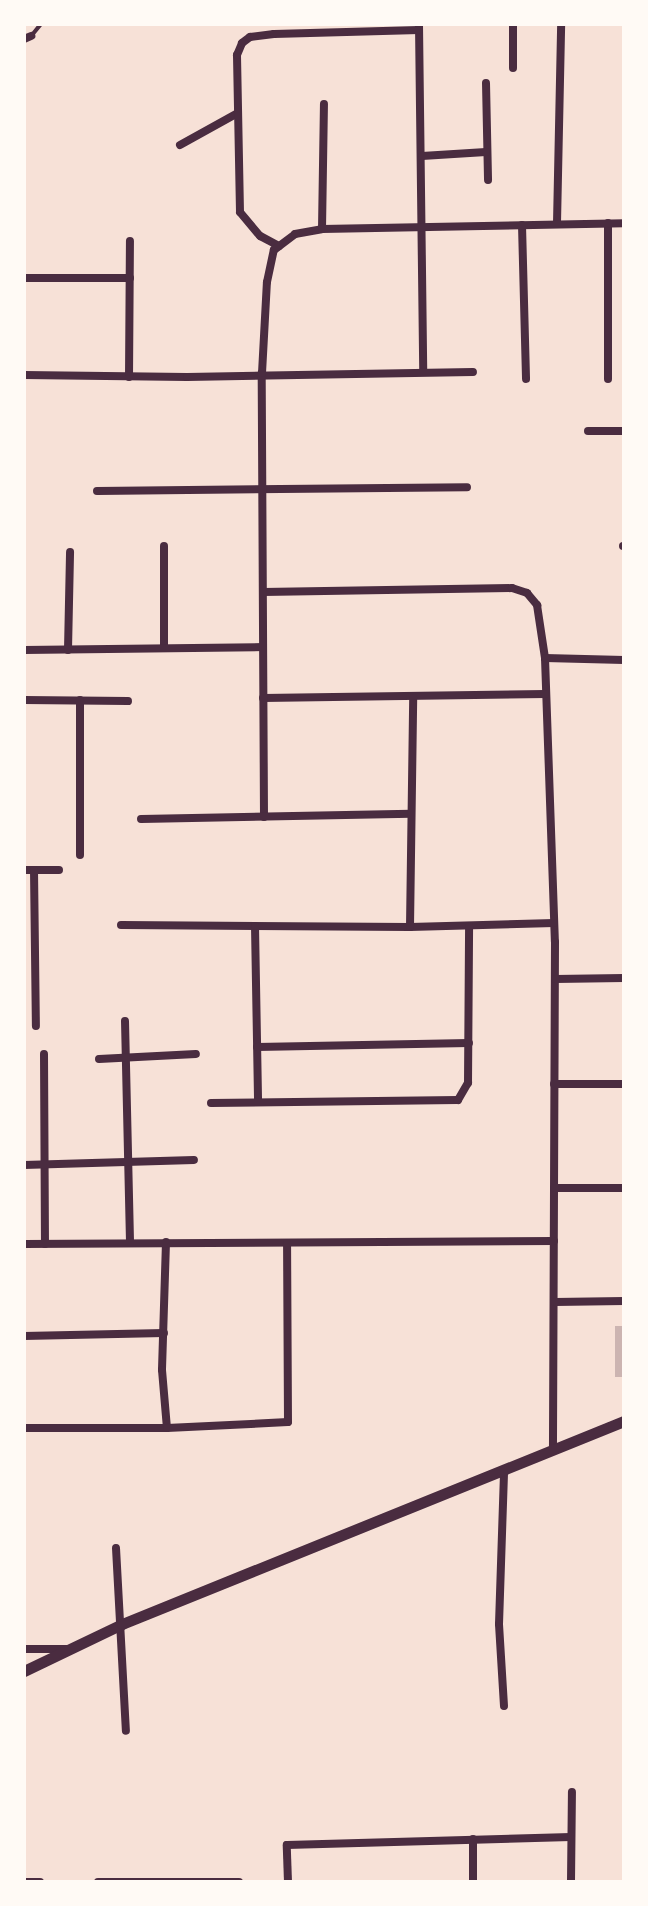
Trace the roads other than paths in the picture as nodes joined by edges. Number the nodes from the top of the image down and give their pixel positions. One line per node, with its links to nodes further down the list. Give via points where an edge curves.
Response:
1 (41, 24): 5 (lane)
2 (513, 24): 6 (street)
3 (561, 24): 14 (street)
4 (419, 27): 9 (street, via 250,37 237,55); 12 (street)
5 (28, 37)
6 (513, 68)
7 (486, 83): 11 (street)
8 (324, 104): 19 (street)
9 (238, 113): 10 (street); 21 (street, via 240,212 260,236)
10 (180, 145)
11 (486, 152): 12 (street); 13 (street)
12 (422, 156): 18 (street)
13 (488, 180)
14 (557, 223): 15 (street); 17 (street)
15 (608, 223): 16 (street); 30 (street)
16 (624, 223)
17 (522, 225): 18 (street); 29 (street)
18 (423, 227): 19 (street); 24 (street)
19 (322, 229): 21 (street, via 295,234)
20 (130, 241): 23 (street)
21 (279, 246): 26 (street, via 269,264)
22 (24, 278): 23 (street)
23 (130, 278): 28 (street)
24 (423, 372): 25 (street); 26 (street)
25 (473, 372)
26 (262, 373): 28 (street); 35 (street)
27 (24, 375): 28 (street)
28 (129, 377)
29 (526, 379)
30 (608, 379)
31 (588, 431): 32 (street)
32 (624, 431)
33 (467, 487): 35 (street)
34 (97, 491): 35 (street)
35 (263, 492): 38 (street)
36 (164, 546): 40 (street)
37 (70, 552): 42 (street)
38 (263, 592): 39 (street); 43 (street, via 512,588 532,597 543,626)
39 (263, 647): 40 (street); 46 (street)
40 (164, 648): 42 (street)
41 (24, 650): 42 (street)
42 (68, 650)
43 (545, 658): 44 (street); 45 (street)
44 (624, 660)
45 (545, 694): 47 (street); 57 (street)
46 (263, 698): 47 (street); 52 (street)
47 (413, 698): 51 (street)
48 (24, 700): 49 (street)
49 (80, 700): 50 (street); 54 (street)
50 (128, 701)
51 (411, 814): 52 (street); 61 (street)
52 (264, 817): 53 (street)
53 (141, 819)
54 (80, 855)
55 (29, 870): 56 (street); 65 (street)
56 (59, 870)
57 (554, 923): 60 (street); 63 (street)
58 (121, 925): 59 (street)
59 (255, 926): 61 (street); 67 (street)
60 (469, 926): 61 (street); 66 (street)
61 (410, 927)
62 (624, 978): 63 (street)
63 (555, 979): 72 (street)
64 (125, 1021): 70 (street)
65 (36, 1026)
66 (469, 1043): 67 (street); 74 (street, via 468,1083 458,1100)
67 (257, 1047): 74 (street)
68 (44, 1054): 79 (street)
69 (196, 1054): 70 (street)
70 (126, 1057): 71 (street); 77 (street)
71 (99, 1059)
72 (554, 1084): 73 (street); 80 (street)
73 (624, 1084)
74 (258, 1102): 75 (street)
75 (211, 1103)
76 (194, 1160): 77 (street)
77 (127, 1164): 79 (street); 83 (street)
78 (24, 1165): 79 (street)
79 (45, 1165): 87 (street)
80 (554, 1188): 81 (street); 82 (street)
81 (624, 1188)
82 (554, 1241): 85 (street); 89 (street)
83 (130, 1242): 84 (street); 87 (street)
84 (166, 1242): 85 (street); 90 (street)
85 (287, 1243): 94 (street, via 288,1422)
86 (24, 1244): 87 (street)
87 (45, 1244)
88 (624, 1301): 89 (street)
89 (555, 1302): 95 (street)
90 (164, 1333): 91 (street); 94 (street)
91 (24, 1336)
92 (624, 1421): 95 (street)
93 (24, 1428): 94 (street)
94 (167, 1428)
95 (553, 1447): 96 (street)
96 (504, 1471): 98 (street); 102 (street, via 499,1624)
97 (116, 1548): 98 (street)
98 (122, 1624): 100 (street); 103 (street)
99 (24, 1649): 100 (street)
100 (68, 1649): 101 (street)
101 (24, 1671)
102 (504, 1706)
103 (126, 1731)
104 (572, 1792): 105 (street)
105 (571, 1837): 106 (street); 113 (street)
106 (473, 1839): 111 (street, via 287,1845); 112 (street)
107 (24, 1882): 108 (street)
108 (40, 1882)
109 (98, 1882): 110 (street)
110 (239, 1882)
111 (288, 1882)
112 (473, 1882)
113 (571, 1882)

